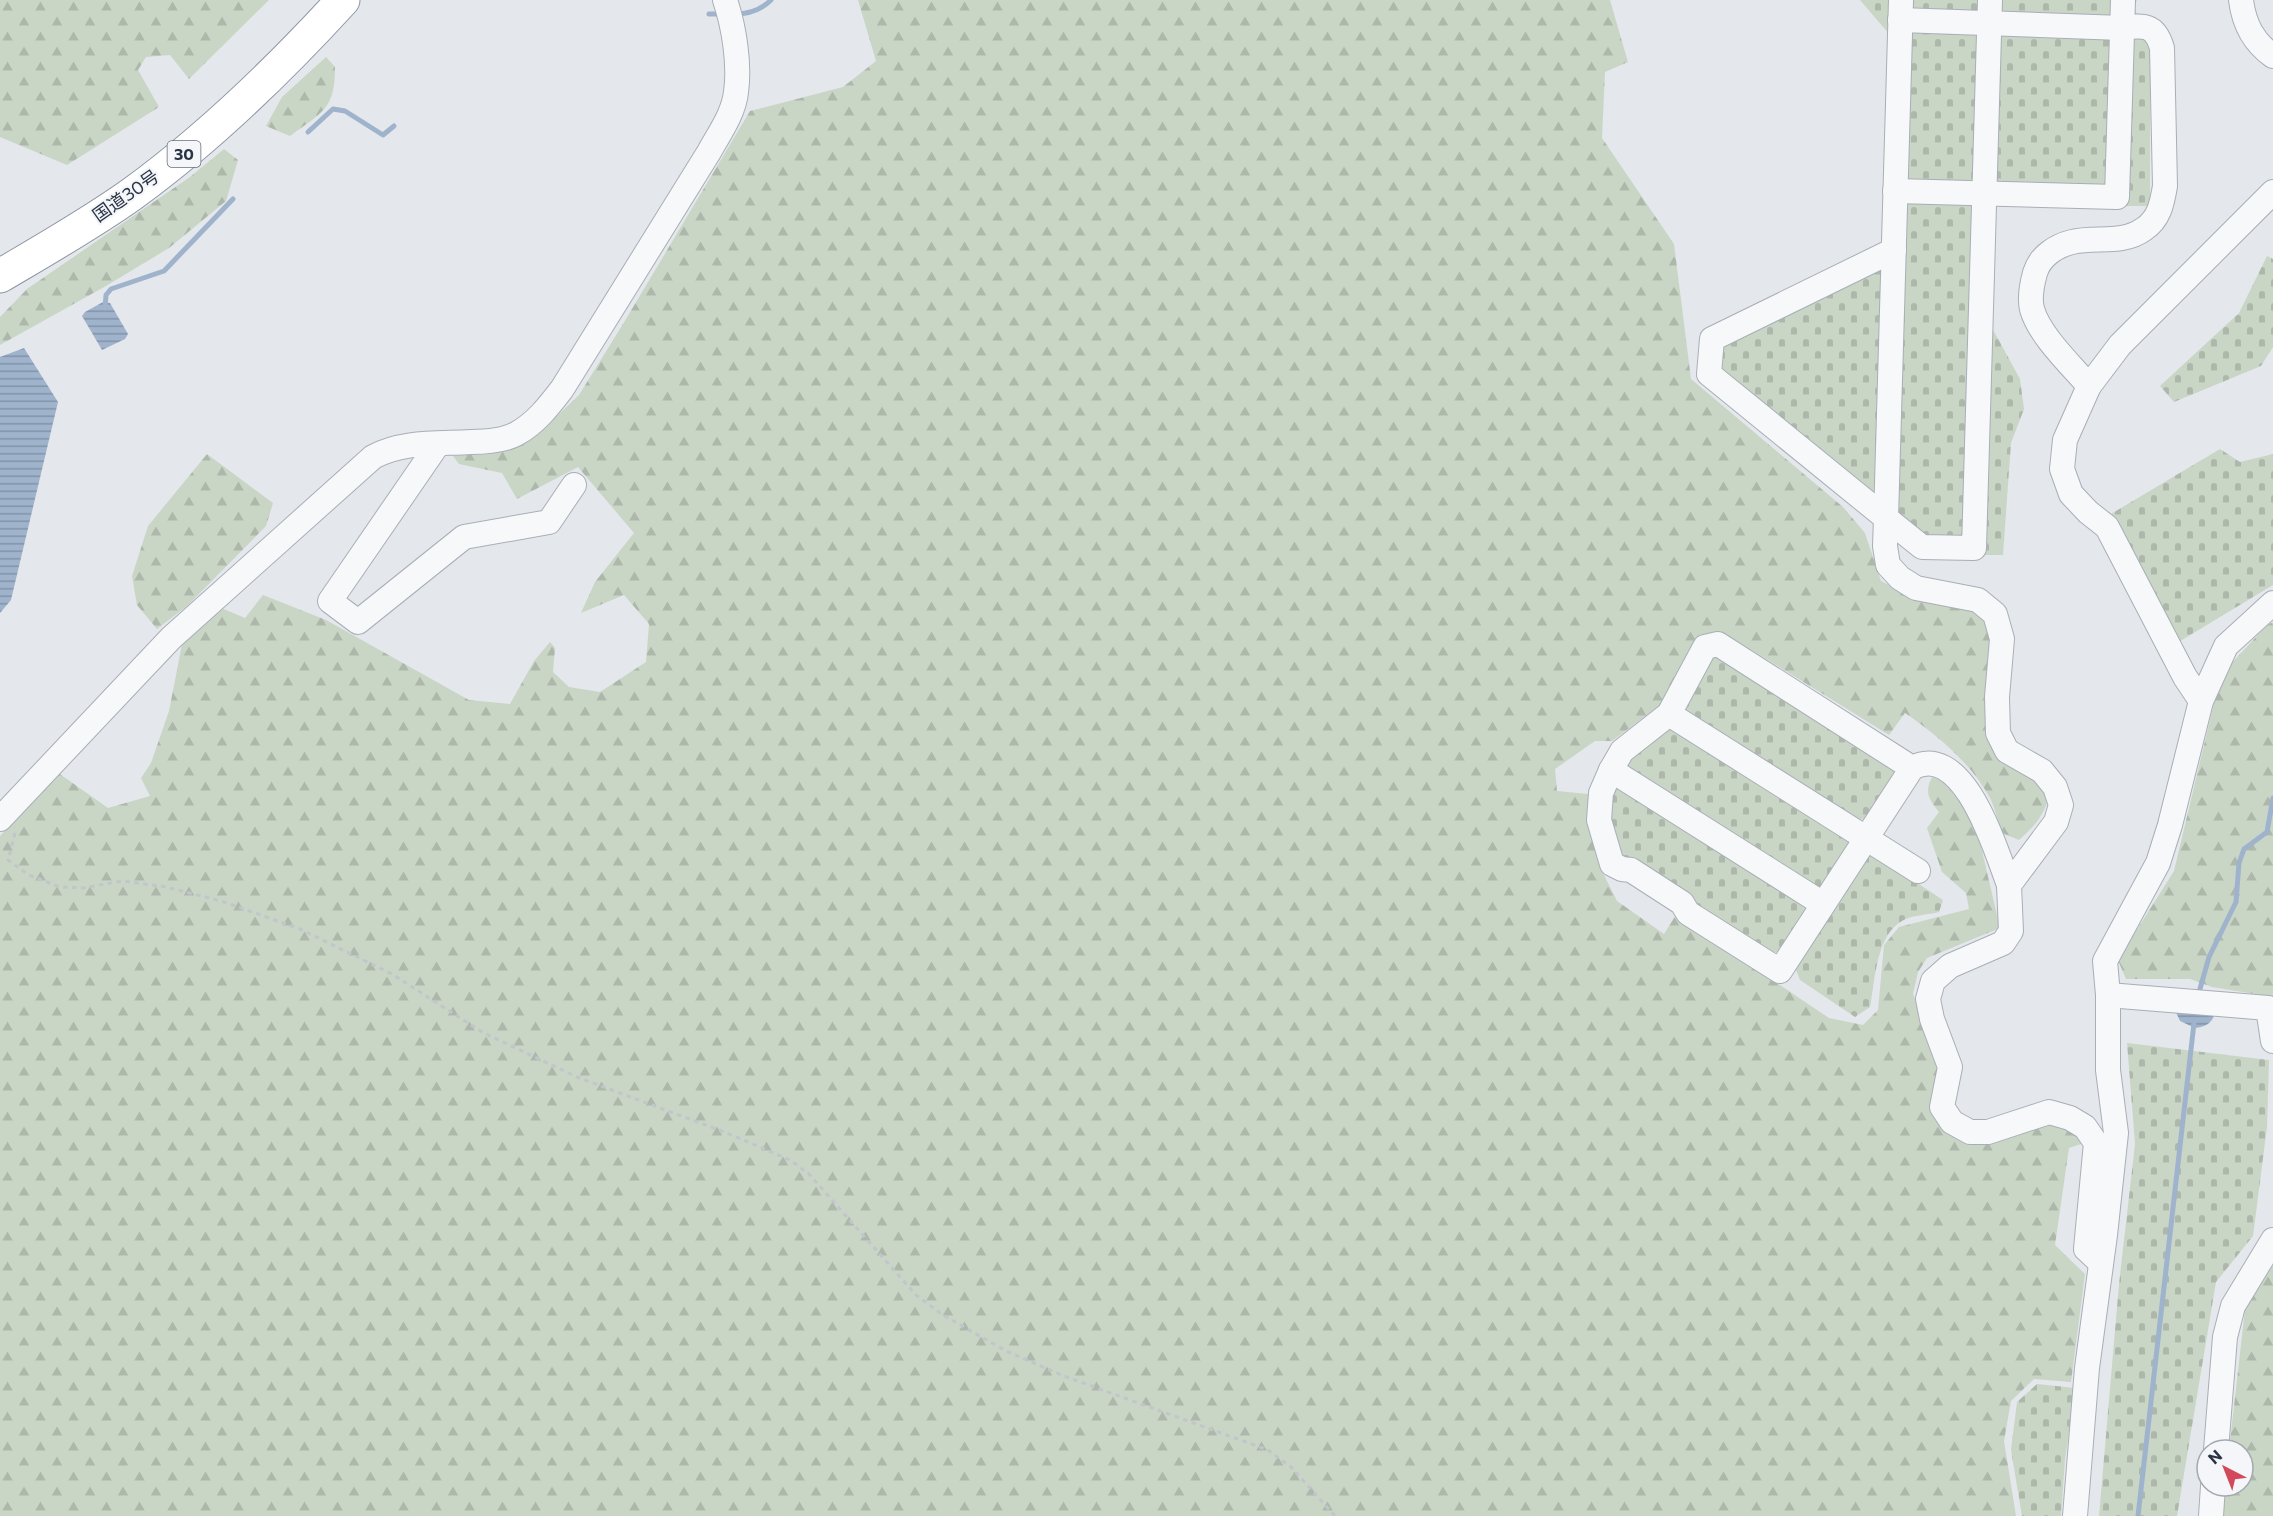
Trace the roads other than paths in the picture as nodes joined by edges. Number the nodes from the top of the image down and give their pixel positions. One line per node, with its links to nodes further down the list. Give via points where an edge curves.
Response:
1 (315, 0): 15 (highway, 国道30号 / 30, via 206,108 118,179)
2 (343, 0): 16 (highway, 国道30号 / 30, via 218,126 175,161 100,215)
3 (1990, 0): 8 (street)
4 (2123, 0): 9 (street)
5 (2241, 0): 10 (street, via 2243,18 2252,36)
6 (728, 10): 18 (street, via 735,37 736,93 731,112 562,389 548,407 515,435 493,442)
7 (1900, 10): 8 (street); 11 (street)
8 (1989, 24): 9 (street); 13 (street)
9 (2122, 28): 13 (street, via 2117,197); 17 (street, via 2150,28 2162,48 2162,206 2156,219 2126,238 2073,242 2050,251 2037,266 2031,287 2031,308 2041,328)
10 (2273, 56)
11 (1895, 191): 13 (street); 14 (street)
12 (2273, 192): 17 (street, via 2120,345)
13 (1985, 194): 20 (street, via 1974,548 1922,547)
14 (1894, 250): 20 (street); 20 (street, via 1712,339 1709,374)
15 (0, 252)
16 (0, 276)
17 (2089, 386): 22 (street, via 2065,440 2062,469 2071,494 2108,527)
18 (438, 444): 19 (street, via 330,601 358,622 464,537 549,522); 26 (street, via 405,445 373,457 171,638)
19 (574, 485)
20 (1886, 518): 29 (street, via 1888,565 1900,578 1916,588 1978,600 1995,614 2002,639 1998,733 2007,751 2042,771 2055,787 2061,805 2056,822)
21 (2273, 603): 22 (street, via 2226,646)
22 (2201, 701): 31 (street, via 2158,863 2105,961)
23 (1669, 714): 24 (street, via 1706,647 1718,644); 25 (street, via 1622,751); 27 (street)
24 (1912, 768): 27 (street); 29 (street, via 1920,763 1947,767 1976,802)
25 (1611, 770): 30 (street); 30 (street, via 1601,793 1599,820 1612,864 1631,870 1682,903 1688,913 1780,971)
26 (8, 824)
27 (1866, 838): 28 (street); 30 (street)
28 (1918, 871)
29 (2009, 885): 34 (street, via 2011,931 2003,944 1950,966 1933,981 1928,999 1950,1067 1942,1107 1952,1122 1970,1132 1988,1132 2049,1112 2085,1127 2096,1143 2086,1249)
30 (1823, 904)
31 (2108, 995): 32 (street, via 2268,1008); 34 (street, via 2108,1070 2116,1134)
32 (2273, 1041)
33 (2273, 1240): 35 (street, via 2233,1306 2225,1337)
34 (2101, 1263): 37 (street, via 2087,1368)
35 (2217, 1438)
36 (2212, 1498): 38 (street)
37 (2075, 1516)
38 (2211, 1516)

